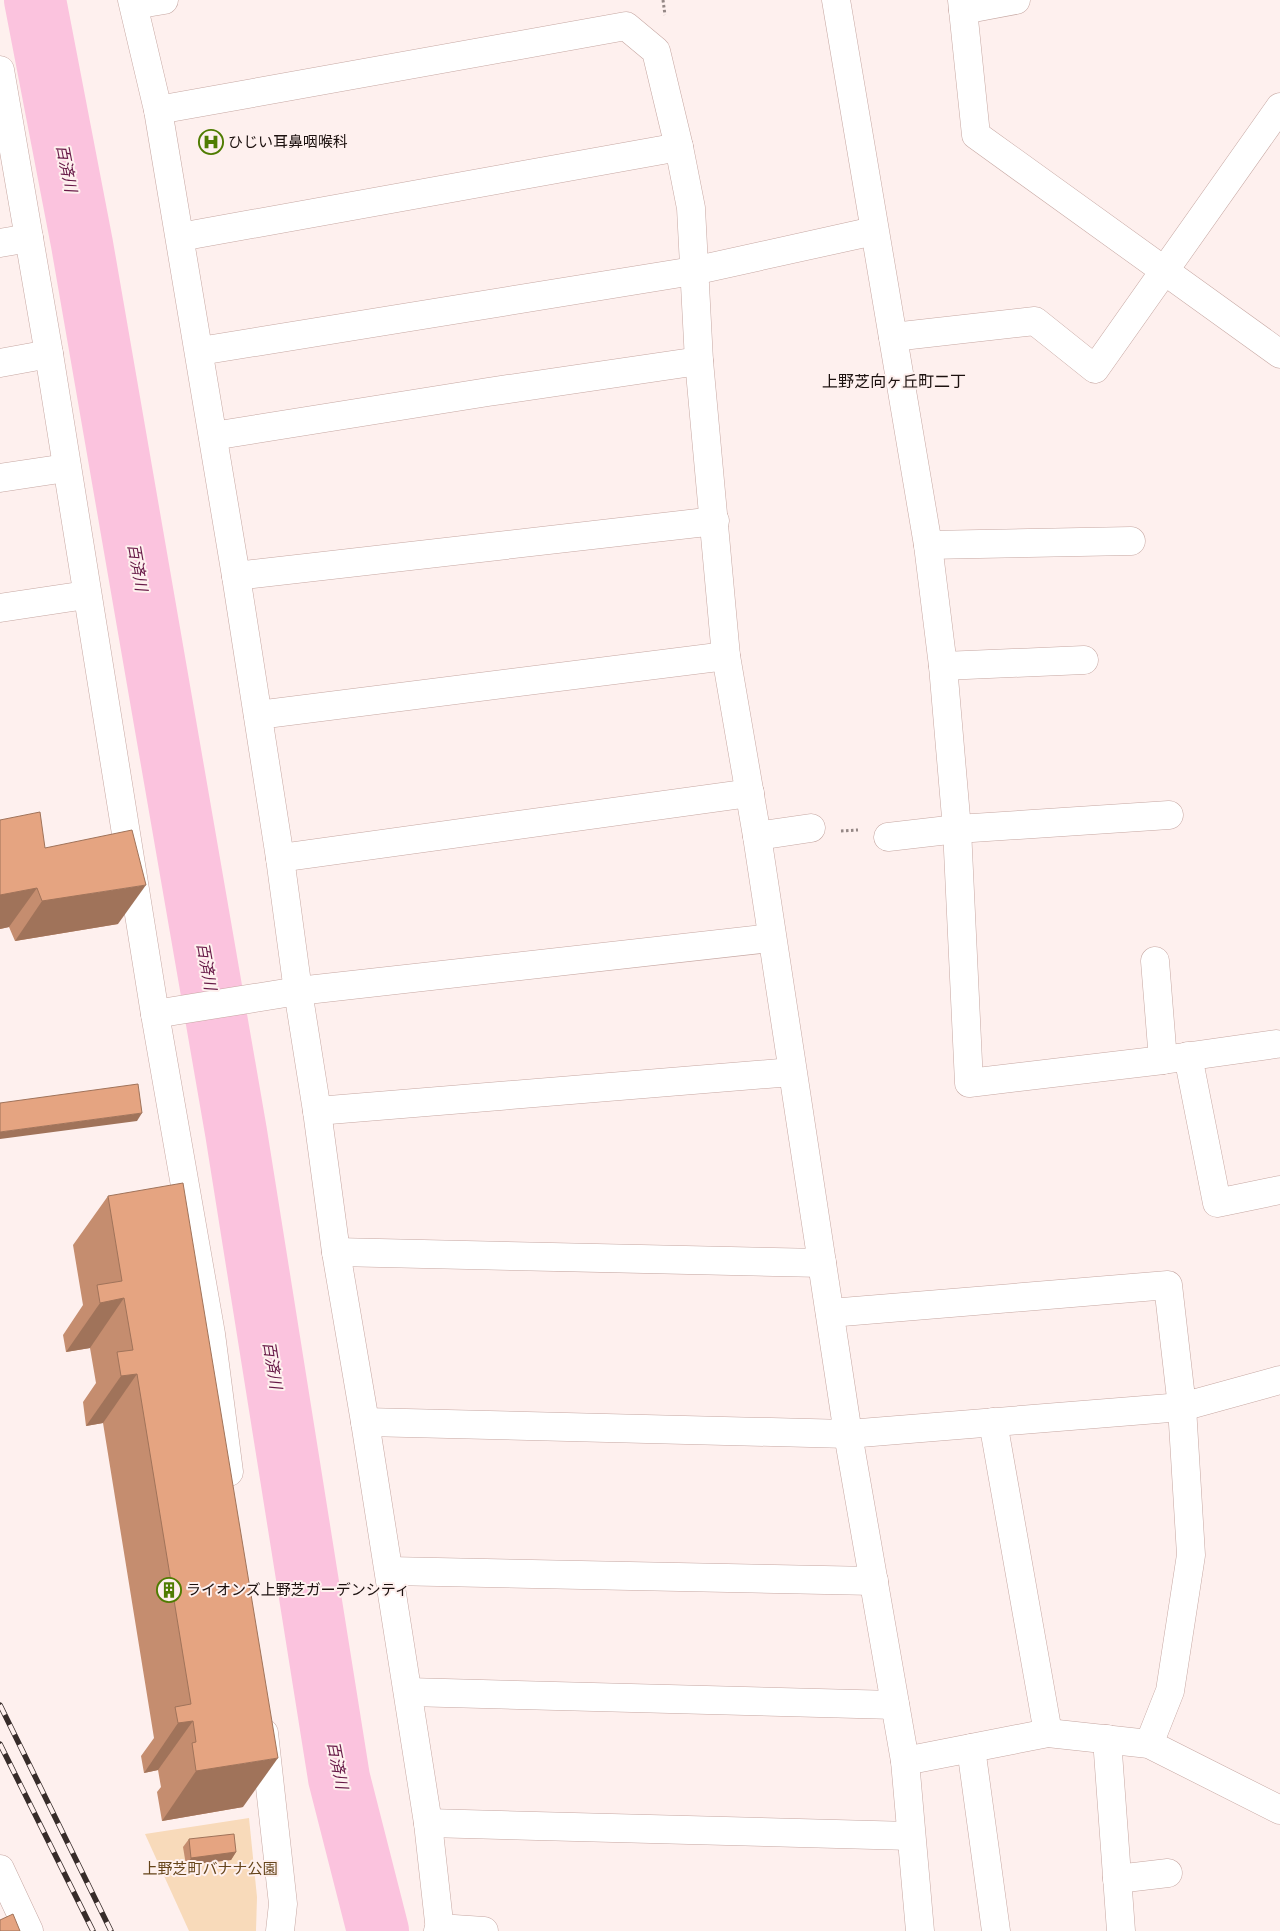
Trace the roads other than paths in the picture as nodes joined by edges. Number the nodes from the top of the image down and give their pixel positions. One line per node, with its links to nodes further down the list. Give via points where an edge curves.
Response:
1 (164, 0): 4 (street)
2 (836, 0): 11 (street)
3 (1016, 0): 5 (street)
4 (133, 2): 9 (street)
5 (962, 5): 16 (street, via 976,135)
6 (0, 70): 7 (street)
7 (2, 99): 12 (street)
8 (1280, 107): 16 (street)
9 (158, 110): 10 (street, via 626,26 656,51); 13 (street)
10 (679, 147): 13 (street); 15 (street, via 692,208)
11 (874, 231): 15 (street); 17 (street)
12 (29, 238): 14 (street); 19 (street)
13 (180, 238): 18 (street)
14 (0, 243)
15 (693, 271): 18 (street); 21 (street)
16 (1164, 271): 17 (street, via 1095,369 1035,321); 20 (street)
17 (893, 337): 28 (street)
18 (200, 351): 23 (street)
19 (48, 354): 22 (street); 24 (street)
20 (1280, 354)
21 (699, 361): 23 (street); 26 (street)
22 (0, 363)
23 (213, 436): 29 (street)
24 (66, 468): 25 (street); 30 (street)
25 (0, 478)
26 (715, 521): 29 (street); 32 (street)
27 (1131, 541): 28 (street)
28 (928, 545): 34 (street)
29 (236, 576): 35 (street)
30 (86, 595): 31 (street); 46 (street)
31 (0, 608)
32 (726, 656): 35 (street); 36 (street)
33 (1084, 660): 34 (street)
34 (943, 666): 39 (street)
35 (258, 715): 42 (street)
36 (750, 792): 40 (street); 42 (street)
37 (1169, 815): 39 (street)
38 (811, 828): 40 (street)
39 (957, 829): 41 (street); 48 (street, via 969,1083)
40 (756, 836): 43 (street)
41 (888, 837)
42 (280, 858): 45 (street)
43 (772, 938): 45 (street); 49 (street)
44 (1155, 961): 48 (street)
45 (288, 992): 46 (street); 50 (street)
46 (162, 1013): 60 (street)
47 (1276, 1044): 48 (street)
48 (1176, 1058): 51 (street, via 1217,1203)
49 (792, 1072): 50 (street); 53 (street)
50 (318, 1110): 52 (street)
51 (1280, 1190)
52 (336, 1252): 53 (street); 57 (street)
53 (822, 1263): 54 (street)
54 (830, 1313): 56 (street, via 1168,1285); 59 (street)
55 (1280, 1380): 56 (street)
56 (1182, 1407): 58 (street); 68 (street, via 1191,1555 1170,1692)
57 (366, 1422): 59 (street); 61 (street)
58 (994, 1422): 59 (street); 66 (street)
59 (848, 1434): 62 (street)
60 (232, 1492)
61 (389, 1571): 62 (street); 63 (street)
62 (874, 1582): 64 (street)
63 (408, 1692): 64 (street); 72 (street)
64 (895, 1705): 70 (street)
65 (261, 1710): 79 (street, via 283,1904)
66 (1048, 1732): 67 (street); 69 (street)
67 (1106, 1739): 68 (street); 76 (street)
68 (1149, 1744): 71 (street)
69 (971, 1748): 70 (street); 82 (street)
70 (905, 1760): 73 (street)
71 (1280, 1810)
72 (428, 1823): 73 (street); 77 (street)
73 (911, 1836): 81 (street)
74 (0, 1869): 78 (street)
75 (1168, 1873): 76 (street)
76 (1117, 1879): 83 (street)
77 (439, 1930): 80 (street)
78 (29, 1931)
79 (280, 1931)
80 (484, 1931)
81 (920, 1931)
82 (996, 1931)
83 (1121, 1931)

